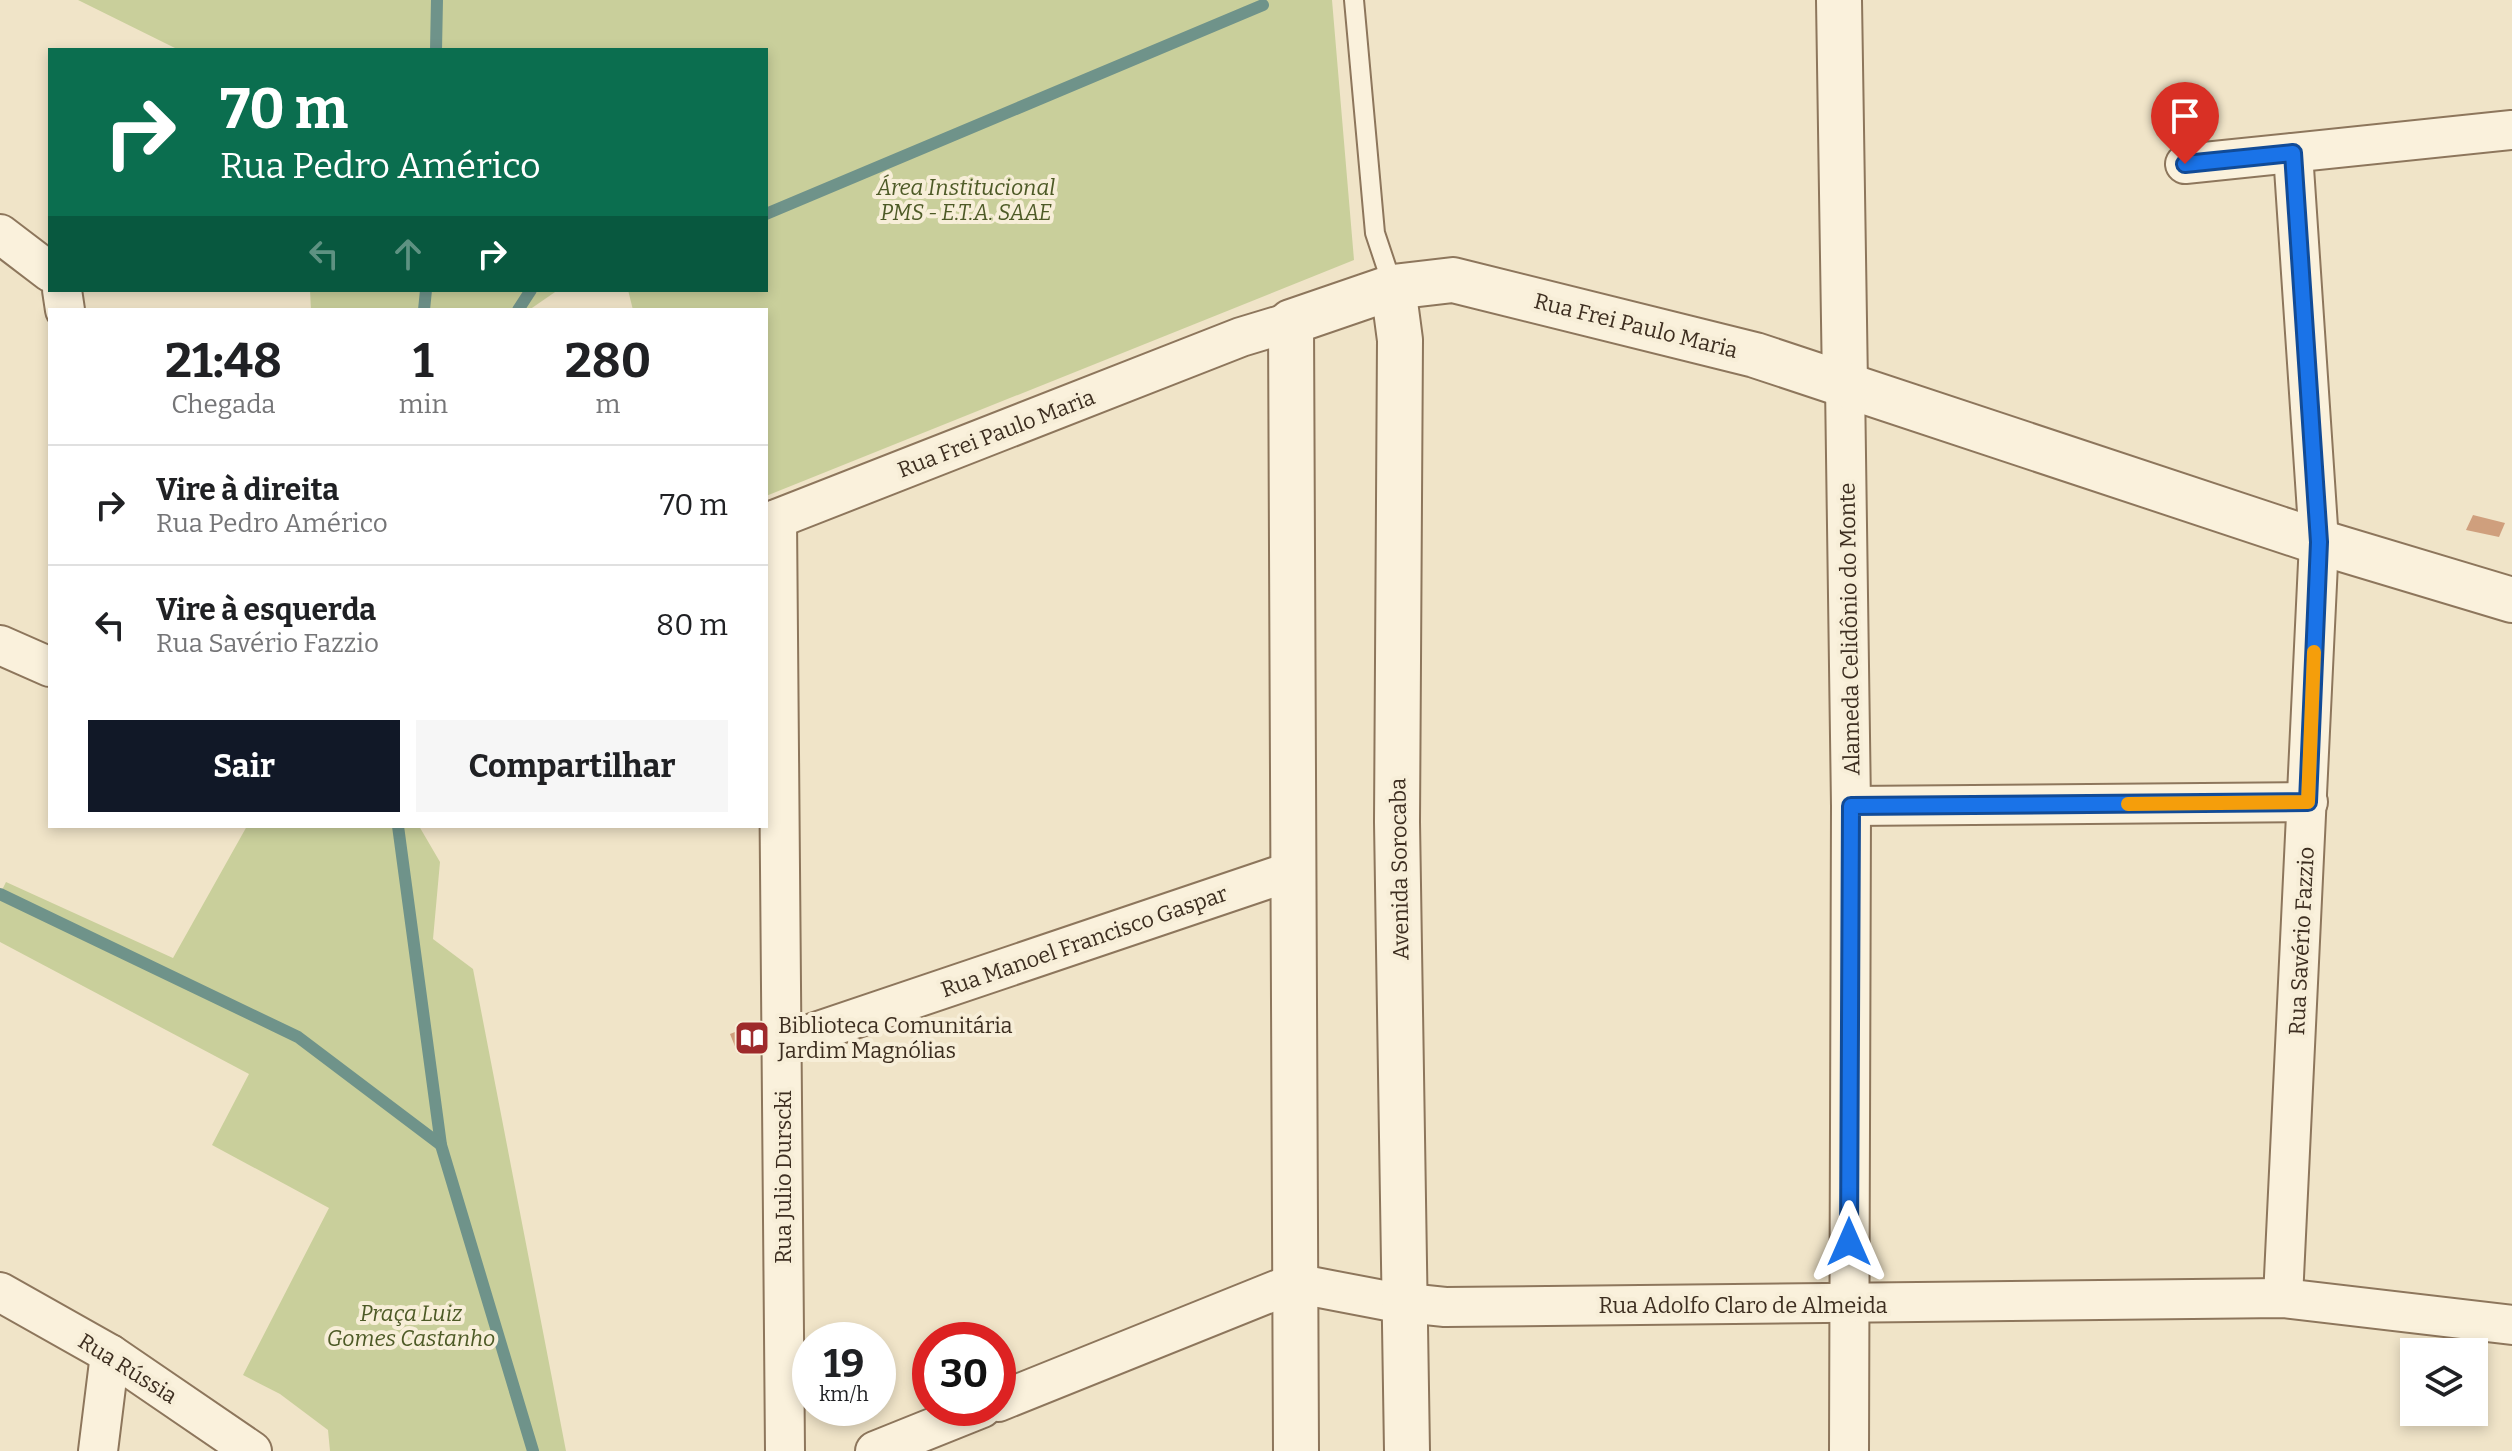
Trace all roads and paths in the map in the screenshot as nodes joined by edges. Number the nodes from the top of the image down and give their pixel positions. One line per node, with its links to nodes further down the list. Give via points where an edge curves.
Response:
1 (1354, 0): 8 (lane, via 1375,233)
2 (1839, 0): 10 (street, Alameda Celidônio do Monte)
3 (2512, 130): 4 (street)
4 (2293, 153): 5 (street); 12 (street, Rua Savério Fazzio)
5 (2185, 164)
6 (0, 234): 7 (street)
7 (48, 280)
8 (1393, 287): 9 (street, Rua Frei Paulo Maria); 10 (street, Rua Frei Paulo Maria, via 1453,280 1755,355); 23 (street, Avenida Sorocaba, via 1400,340 1397,822)
9 (1291, 322): 11 (street, Rua Frei Paulo Maria); 18 (street)
10 (1845, 385): 12 (street, Rua Frei Paulo Maria); 17 (street, Alameda Celidônio do Monte)
11 (771, 521): 19 (street, Rua Julio Durscki)
12 (2319, 542): 13 (street, Rua Frei Paulo Maria); 16 (street, Rua Savério Fazzio)
13 (2512, 600)
14 (0, 645): 15 (street)
15 (48, 666)
16 (2308, 802): 17 (street); 22 (street, Rua Savério Fazzio)
17 (1851, 806): 24 (street, Alameda Celidônio do Monte)
18 (1295, 870): 19 (street, Rua Manoel Francisco Gaspar); 20 (street)
19 (783, 1043): 31 (street, Rua Julio Durscki)
20 (1294, 1283): 23 (street, Rua Adolfo Claro de Almeida); 27 (street); 33 (street)
21 (0, 1292): 26 (street, Rua Rússia)
22 (2283, 1298): 24 (street, Rua Adolfo Claro de Almeida); 25 (street, Rua Adolfo Claro de Almeida)
23 (1405, 1303): 24 (street, Rua Adolfo Claro de Almeida); 34 (street, Avenida Sorocaba)
24 (1848, 1304): 35 (street, Alameda Celidônio do Monte)
25 (2512, 1325)
26 (110, 1354): 29 (street); 30 (street, Rua Rússia)
27 (1016, 1395)
28 (937, 1426): 32 (street)
29 (98, 1451)
30 (252, 1451)
31 (785, 1451)
32 (875, 1451)
33 (1296, 1451)
34 (1407, 1451)
35 (1849, 1451)

